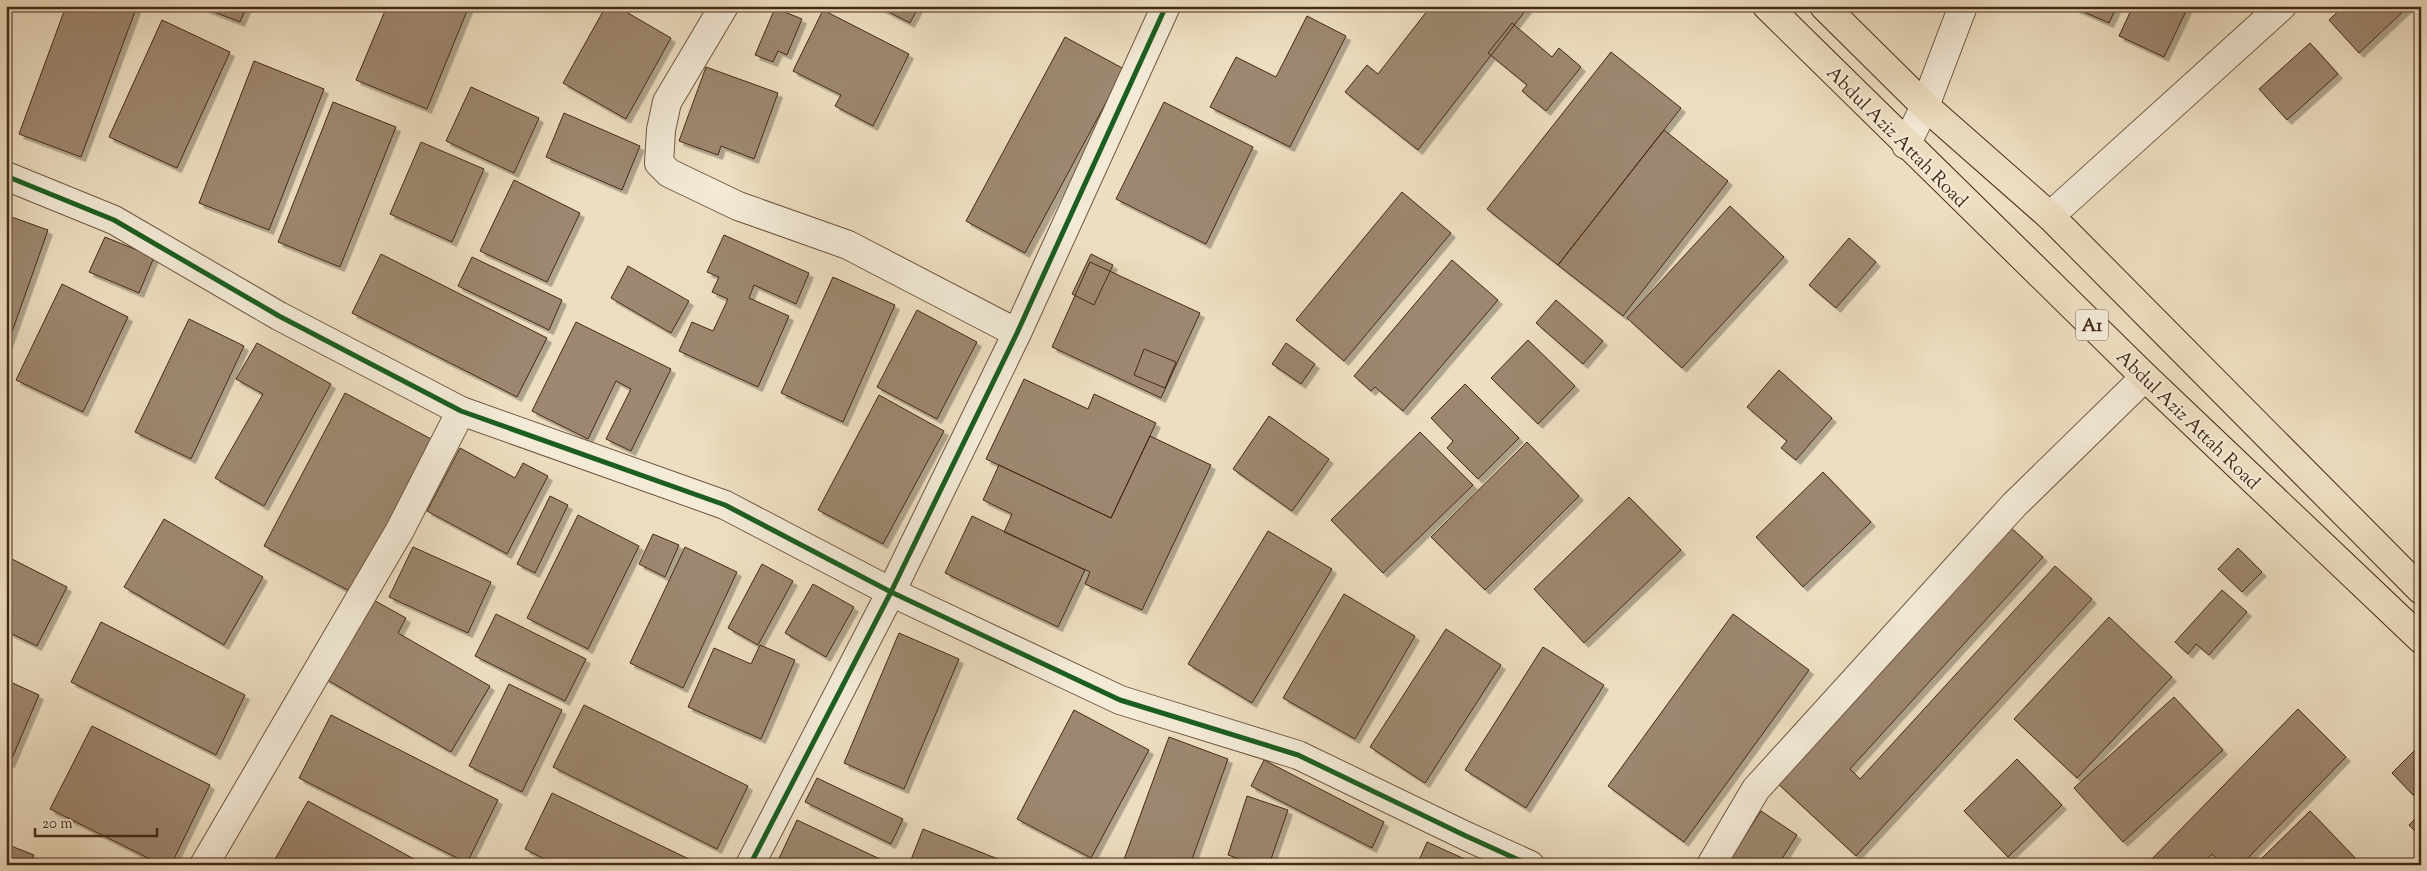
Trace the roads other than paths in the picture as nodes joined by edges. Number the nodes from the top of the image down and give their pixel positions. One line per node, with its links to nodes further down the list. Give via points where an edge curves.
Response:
1 (724, 6): 11 (street, via 667,102 658,162 669,173 738,206 848,245)
2 (1166, 6): 11 (street)
3 (1767, 6): 8 (highway, Abdul Aziz Attah Road / A1)
4 (1824, 6): 7 (highway, A1)
5 (1963, 6): 7 (street)
6 (2282, 6): 10 (street)
7 (1925, 106): 8 (street); 10 (highway, A1)
8 (1906, 145): 12 (highway, Abdul Aziz Attah Road / A1)
9 (6, 176): 13 (street, via 114,220 279,316)
10 (2050, 216): 14 (highway, A1)
11 (1017, 333): 15 (street)
12 (2145, 377): 16 (highway, Abdul Aziz Attah Road / A1); 20 (street, via 2014,505 1756,788)
13 (461, 411): 15 (street, via 725,506); 17 (street, via 400,530)
14 (2421, 590)
15 (891, 592): 18 (street); 19 (street, via 1120,700 1298,755)
16 (2421, 639)
17 (204, 865)
18 (750, 865)
19 (1530, 865)
20 (1711, 865)

